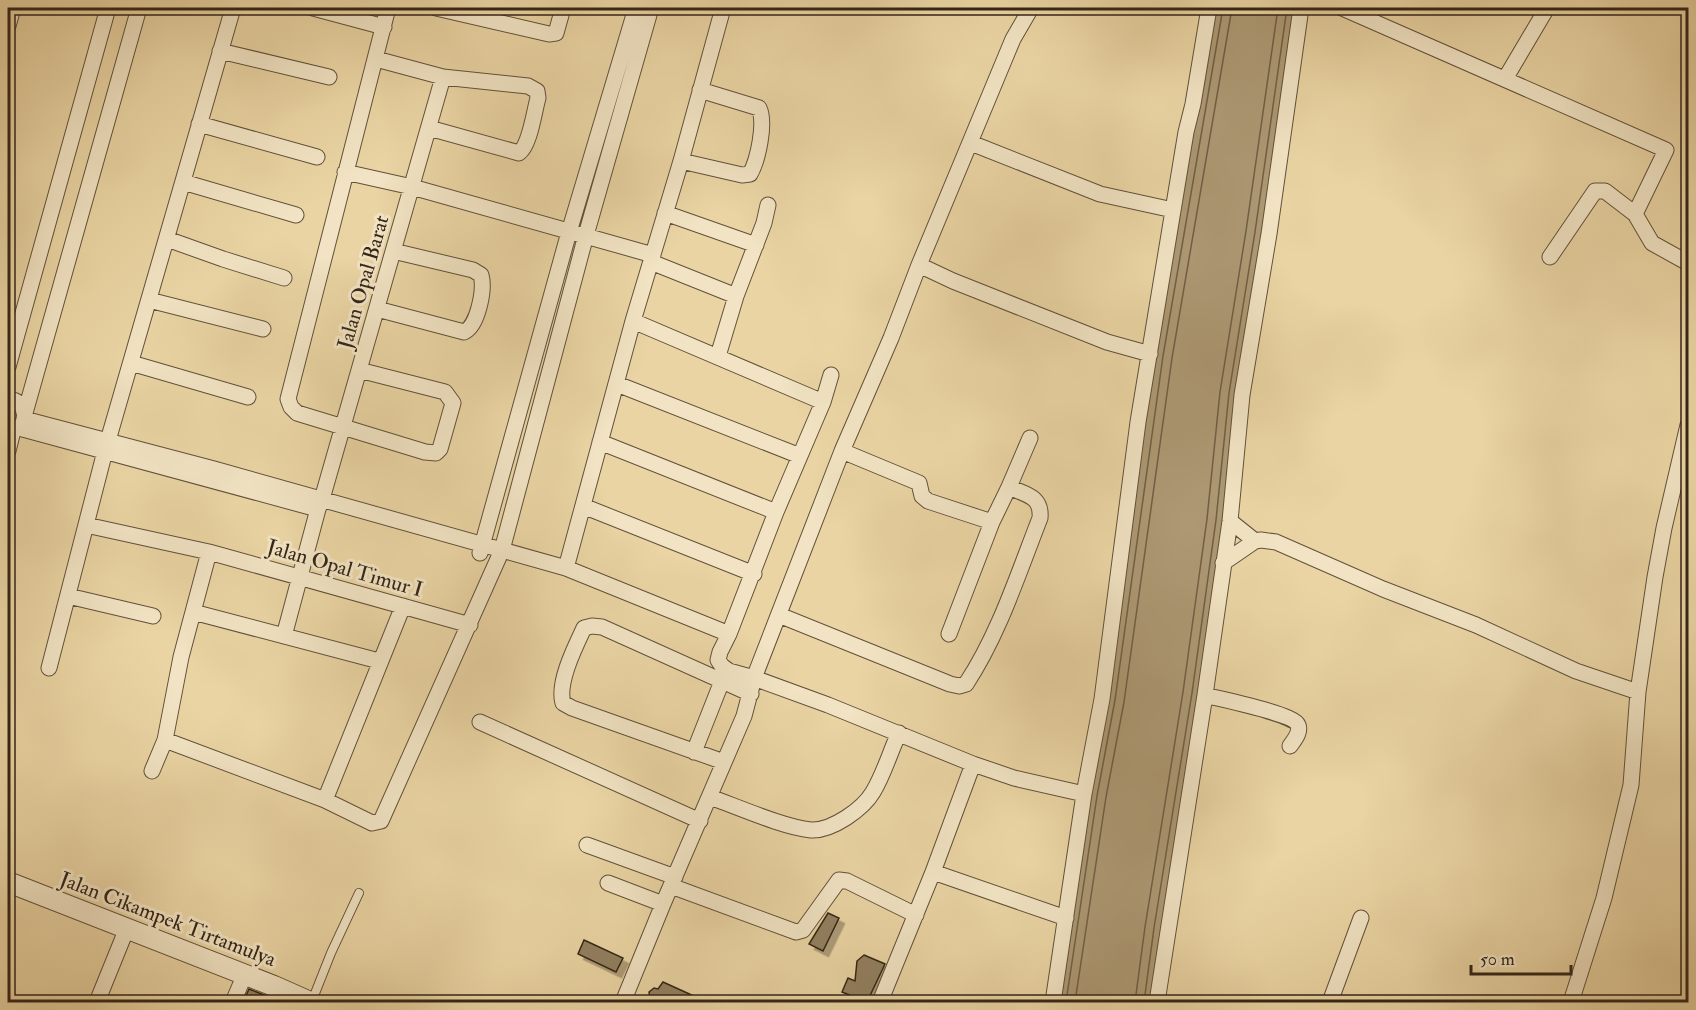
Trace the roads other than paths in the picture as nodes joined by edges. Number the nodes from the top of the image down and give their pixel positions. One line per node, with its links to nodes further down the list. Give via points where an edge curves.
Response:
1 (13, 8): 19 (street)
2 (108, 8): 58 (street)
3 (139, 8): 65 (street)
4 (232, 8): 21 (street)
5 (313, 8): 20 (street)
6 (388, 8): 20 (street)
7 (436, 8): 17 (street)
8 (563, 8): 17 (street, via 556,33 549,34)
9 (636, 8): 40 (street)
10 (651, 8): 41 (street)
11 (723, 8): 26 (street)
12 (1031, 8): 29 (street, via 1013,39)
13 (1209, 8): 36 (street)
14 (1315, 8): 18 (street)
15 (1341, 8): 25 (street)
16 (1547, 8): 25 (street)
17 (456, 9)
18 (1300, 12): 79 (street, via 1242,395)
19 (8, 26)
20 (384, 27): 22 (street)
21 (220, 51): 23 (street); 27 (street)
22 (376, 59): 24 (street); 32 (street)
23 (329, 77)
24 (443, 77): 28 (street, Jalan Opal Barat); 28 (street, via 528,86 537,91 527,142 522,151 514,153)
25 (1505, 79): 38 (street, via 1666,150)
26 (700, 90): 31 (street); 31 (street, via 759,108 763,116 757,156 750,174 742,175)
27 (199, 124): 30 (street); 33 (street)
28 (429, 128): 34 (street, Jalan Opal Barat)
29 (971, 143): 36 (street, via 1100,194); 48 (street)
30 (316, 157)
31 (681, 161): 37 (street)
32 (345, 172): 34 (street); 67 (street, via 288,399 297,413)
33 (183, 182): 39 (street); 42 (street)
34 (412, 187): 40 (street); 44 (street, Jalan Opal Barat)
35 (768, 205): 43 (street)
36 (1173, 210): 55 (street)
37 (665, 213): 43 (street); 46 (street)
38 (1635, 214): 45 (street, via 1605,191 1594,191); 47 (street, via 1652,243)
39 (296, 215)
40 (569, 231): 41 (street); 82 (street)
41 (586, 235): 46 (street); 84 (street)
42 (167, 239): 49 (street); 51 (street)
43 (756, 245): 50 (street)
44 (393, 251): 52 (street, Jalan Opal Barat); 52 (street, via 472,270 481,275 483,290 467,332)
45 (1550, 257)
46 (652, 259): 50 (street); 53 (street)
47 (1689, 263)
48 (919, 265): 55 (street, via 1107,342); 72 (street)
49 (285, 278)
50 (736, 296): 56 (street)
51 (149, 300): 54 (street); 57 (street)
52 (377, 309): 59 (street, Jalan Opal Barat)
53 (633, 321): 56 (street); 61 (street)
54 (263, 329)
55 (1150, 354): 113 (street, via 1102,699)
56 (718, 356): 64 (street)
57 (131, 363): 62 (street); 70 (street)
58 (8, 367)
59 (359, 370): 67 (street, Jalan Opal Barat); 67 (street, via 445,392 453,402 452,411 436,453)
60 (831, 375): 64 (street)
61 (617, 384): 69 (street); 73 (street)
62 (248, 397)
63 (8, 399): 65 (street, via 22,406)
64 (823, 402): 73 (street)
65 (18, 424): 70 (street); 71 (street)
66 (1689, 425): 102 (street, via 1664,528)
67 (343, 427): 75 (street, Jalan Opal Barat)
68 (1030, 438): 74 (street)
69 (600, 442): 76 (street); 77 (street)
70 (107, 445): 75 (street); 80 (street)
71 (8, 451)
72 (842, 451): 78 (street, via 919,483 922,496 928,501); 92 (street)
73 (800, 456): 77 (street)
74 (1009, 487): 78 (street); 92 (street, via 1035,498 1040,518 1000,621 966,684 950,684)
75 (320, 504): 82 (street); 88 (street, Jalan Opal Barat)
76 (583, 506): 86 (street); 87 (street)
77 (776, 512): 87 (street)
78 (993, 522): 96 (street)
79 (1230, 522): 81 (street); 85 (street)
80 (86, 525): 83 (street, Jalan Opal Timur I); 89 (street)
81 (1255, 541): 85 (street); 102 (street, via 1289,547 1576,670)
82 (482, 549): 84 (street)
83 (209, 552): 88 (street, Jalan Opal Timur I); 91 (street)
84 (500, 554): 86 (street); 94 (street)
85 (1222, 563): 104 (street)
86 (566, 568): 95 (street)
87 (754, 574): 95 (street)
88 (300, 577): 90 (street, Jalan Opal Timur I); 97 (street, Jalan Opal Barat)
89 (68, 596): 93 (street); 99 (street)
90 (403, 606): 94 (street, Jalan Opal Timur I); 98 (street)
91 (193, 612): 97 (street); 107 (street)
92 (779, 615): 100 (street)
93 (153, 616)
94 (470, 625): 115 (street, via 381,820 372,823)
95 (729, 634): 100 (street, via 718,660 729,671)
96 (949, 634)
97 (284, 636): 98 (street)
98 (379, 661): 115 (street)
99 (49, 668)
100 (754, 678): 103 (street); 106 (street)
101 (722, 681): 103 (street); 109 (street); 109 (street, via 602,627 584,628 580,636 564,678 564,703)
102 (1638, 692): 139 (street, via 1631,784 1604,898)
103 (751, 694): 110 (street)
104 (1205, 695): 108 (street, via 1295,720 1299,733); 137 (street)
105 (480, 722): 116 (street)
106 (899, 733): 111 (street); 114 (street, via 873,793 858,810 839,822 814,830 792,826)
107 (165, 740): 112 (street); 115 (street)
108 (1290, 746)
109 (694, 752): 110 (street)
110 (724, 762): 114 (street)
111 (973, 764): 113 (street); 119 (street)
112 (152, 771)
113 (1084, 794): 127 (street)
114 (710, 797): 116 (street)
115 (325, 800)
116 (700, 821): 121 (street)
117 (587, 845): 118 (street)
118 (633, 862): 121 (street); 123 (street)
119 (933, 872): 126 (street); 127 (street)
120 (8, 882): 129 (street, Jalan Cikampek Tirtamulya)
121 (673, 882): 125 (street); 126 (street, via 796,933 803,930 839,880)
122 (608, 883): 123 (street)
123 (625, 889): 125 (street)
124 (359, 893): 133 (lane)
125 (663, 904): 134 (street)
126 (916, 915): 135 (street)
127 (1066, 918): 136 (street)
128 (1360, 918): 138 (street)
129 (127, 928): 130 (street, Jalan Cikampek Tirtamulya); 131 (street)
130 (245, 974): 132 (street); 133 (street, Jalan Cikampek Tirtamulya)
131 (97, 1002)
132 (234, 1002)
133 (311, 1002)
134 (623, 1002)
135 (880, 1002)
136 (1053, 1002)
137 (1157, 1002)
138 (1330, 1002)
139 (1571, 1002)

